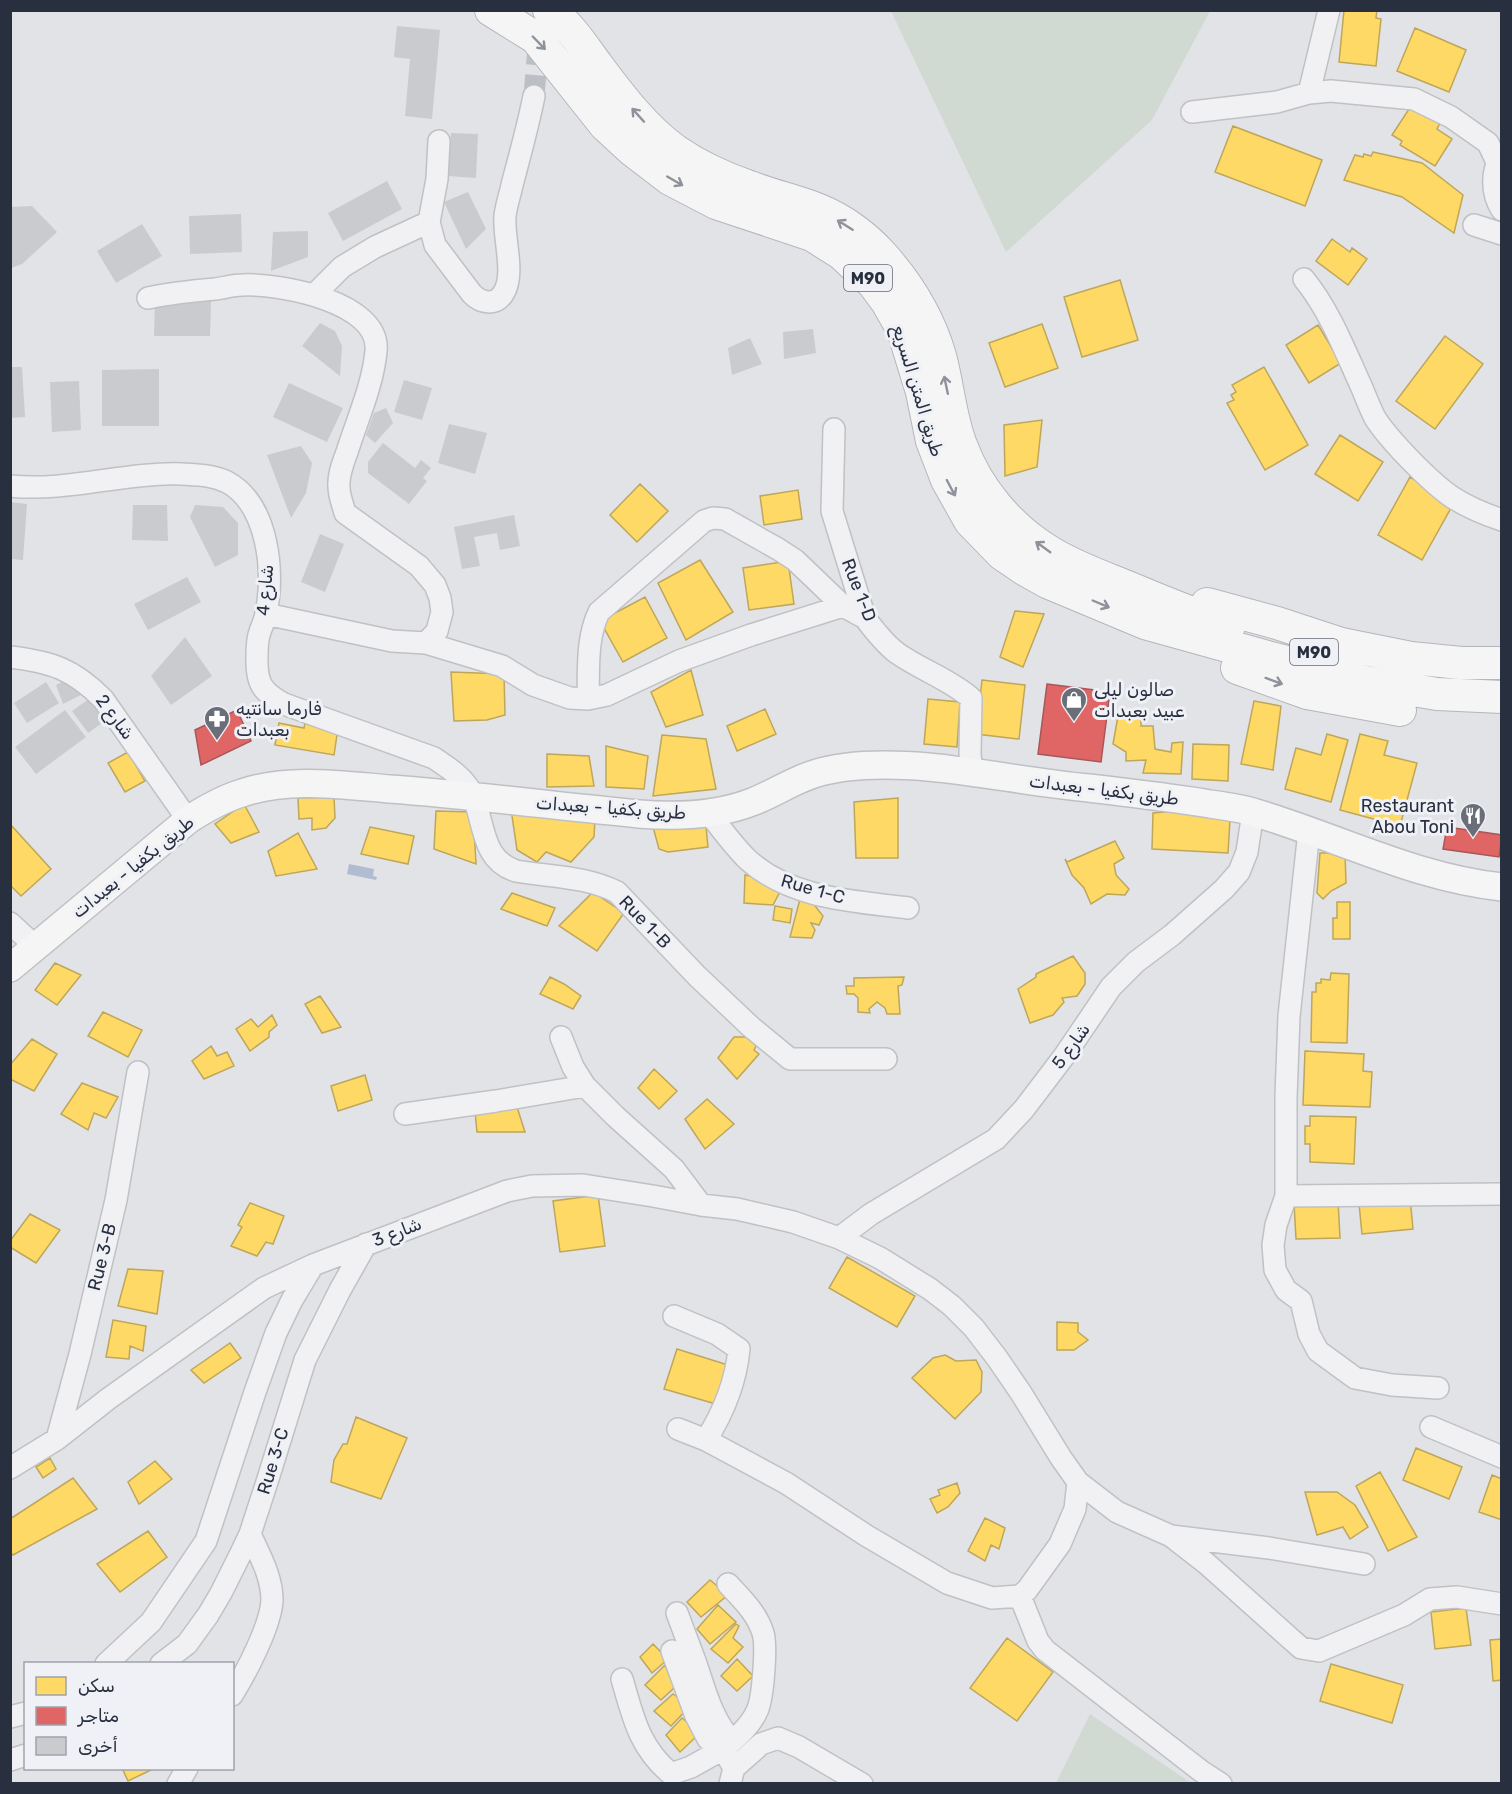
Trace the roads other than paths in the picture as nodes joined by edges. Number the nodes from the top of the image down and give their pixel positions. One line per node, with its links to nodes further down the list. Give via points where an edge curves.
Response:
1 (491, 10): 23 (highway, طريق المتن السريع / M90, one-way to 23, via 536,38 605,125 670,179 716,202 812,235 842,254 873,283 903,330 932,441 947,480 970,521 1002,554 1024,569)
2 (549, 10): 19 (highway, طريق المتن السريع / M90, one-way to 2, via 1050,552 1019,529 993,501 961,445 940,355 925,314 881,254 852,229 821,211 723,177 678,152 617,92 569,29)
3 (1329, 10): 4 (street)
4 (1309, 93): 6 (street, via 1277,102); 8 (street, via 1354,92 1414,99 1451,117 1488,143)
5 (534, 96): 10 (street, via 505,216 508,267 502,295 489,302 478,301 435,245)
6 (1192, 111)
7 (439, 141): 10 (street)
8 (1499, 158): 9 (street, via 1493,187)
9 (1502, 210)
10 (429, 222): 14 (street, via 342,267)
11 (1474, 225): 12 (street)
12 (1502, 234)
13 (1304, 279): 18 (street, via 1327,312 1376,418 1388,435 1450,496)
14 (314, 295): 15 (street, via 281,287 243,285); 24 (street, via 359,316 376,339 366,399 340,474 339,488 345,513 419,566 435,585 442,612 437,632)
15 (148, 298)
16 (834, 429): 22 (street, Rue 1-D, via 832,512)
17 (10, 486): 21 (street, شارع 4, via 30,488 169,474 203,475 228,482 249,501 266,538)
18 (1502, 520)
19 (1134, 590): 26 (highway, via 1206,604 1341,644 1401,656); 27 (highway, M90, via 1199,616 1341,660 1433,678)
20 (843, 606): 22 (street); 29 (street, via 679,661 607,695); 29 (street, via 778,549 725,519 704,520 599,612 589,643)
21 (266, 614): 24 (street, via 392,641); 32 (street, شارع 4, via 258,637 257,665 263,690 272,698 434,758 453,771)
22 (865, 618): 31 (street, Rue 1-D, via 896,652 971,698)
23 (1145, 623): 28 (highway, M90, via 1366,682 1437,694); 30 (highway, one-way to 30, via 1191,651 1307,693 1449,716)
24 (426, 643): 29 (street, via 502,666 532,685 570,698)
25 (10, 657): 35 (street, شارع 2, via 53,664 88,685 103,699)
26 (1502, 663)
27 (1502, 681)
28 (1502, 697)
29 (588, 699)
30 (1502, 717)
31 (972, 774): 33 (main road, طريق بكفيا - بعبدات, via 1157,795); 34 (main road, طريق بكفيا - بعبدات, via 897,765 838,768 797,780 751,802)
32 (473, 795): 34 (main road, طريق بكفيا - بعبدات, via 641,814); 35 (main road, طريق بكفيا - بعبدات, via 297,784 243,792); 43 (street, Rue 1-B, via 488,845 499,863 516,871 589,881 616,892 751,1028 790,1059)
33 (1253, 812): 36 (main road, طريق بكفيا - بعبدات); 50 (street, شارع 5, via 1247,852 1239,872 1111,987 1065,1055 996,1139 871,1214)
34 (709, 813): 38 (street, Rue 1-C, via 749,861 795,888 837,899)
35 (188, 820): 40 (main road, طريق بكفيا - بعبدات)
36 (1309, 831): 37 (main road, طريق بكفيا - بعبدات, via 1435,874); 48 (street, via 1289,1016)
37 (1502, 888)
38 (908, 908)
39 (10, 923): 40 (street)
40 (36, 947): 41 (main road, طريق بكفيا - بعبدات)
41 (10, 968)
42 (561, 1037): 45 (street)
43 (885, 1059)
44 (138, 1072): 57 (street, Rue 3-B, via 116,1200)
45 (585, 1086): 46 (street); 49 (street, via 674,1169)
46 (405, 1114)
47 (1502, 1194): 48 (street)
48 (1286, 1196): 54 (street, via 1273,1245 1275,1270 1286,1290 1301,1301 1318,1351 1355,1378)
49 (701, 1205): 50 (street, شارع 3, via 794,1222); 51 (street, شارع 3, via 583,1185 532,1186 507,1191)
50 (839, 1238): 61 (street, شارع 3, via 911,1276 974,1328)
51 (366, 1244): 52 (street, شارع 3); 62 (street, Rue 3-C, via 305,1360)
52 (313, 1265): 57 (street, شارع 3, via 264,1288); 70 (street, via 276,1333 206,1541 151,1622)
53 (674, 1316): 58 (street, via 717,1334 739,1349 720,1419)
54 (1438, 1388)
55 (1431, 1427): 59 (street)
56 (678, 1429): 58 (street)
57 (57, 1439): 60 (street, شارع 3)
58 (706, 1440): 66 (street, via 786,1483 947,1583 992,1598)
59 (1502, 1457)
60 (10, 1468)
61 (1078, 1482): 63 (street, شارع 3, via 1117,1512); 66 (street, via 1075,1509 1060,1544)
62 (250, 1534): 71 (street, Rue 3-C, via 208,1615 187,1644); 73 (street, via 266,1568 272,1600 266,1626)
63 (1171, 1536): 64 (street); 67 (street, via 1301,1648 1319,1651 1404,1615 1430,1599)
64 (1364, 1564)
65 (728, 1584): 74 (street, via 752,1610 763,1633 764,1650 758,1710)
66 (1020, 1596): 79 (street, via 1045,1650)
67 (1502, 1604)
68 (676, 1612): 74 (street)
69 (672, 1651): 74 (street, via 708,1739)
70 (108, 1662)
71 (164, 1662)
72 (622, 1678): 74 (street, via 632,1716 648,1751 671,1774)
73 (234, 1691)
74 (727, 1745): 76 (street)
75 (186, 1770): 77 (street)
76 (732, 1776): 78 (street, via 761,1744 778,1738 799,1746)
77 (178, 1784)
78 (862, 1784)
79 (1221, 1784)

